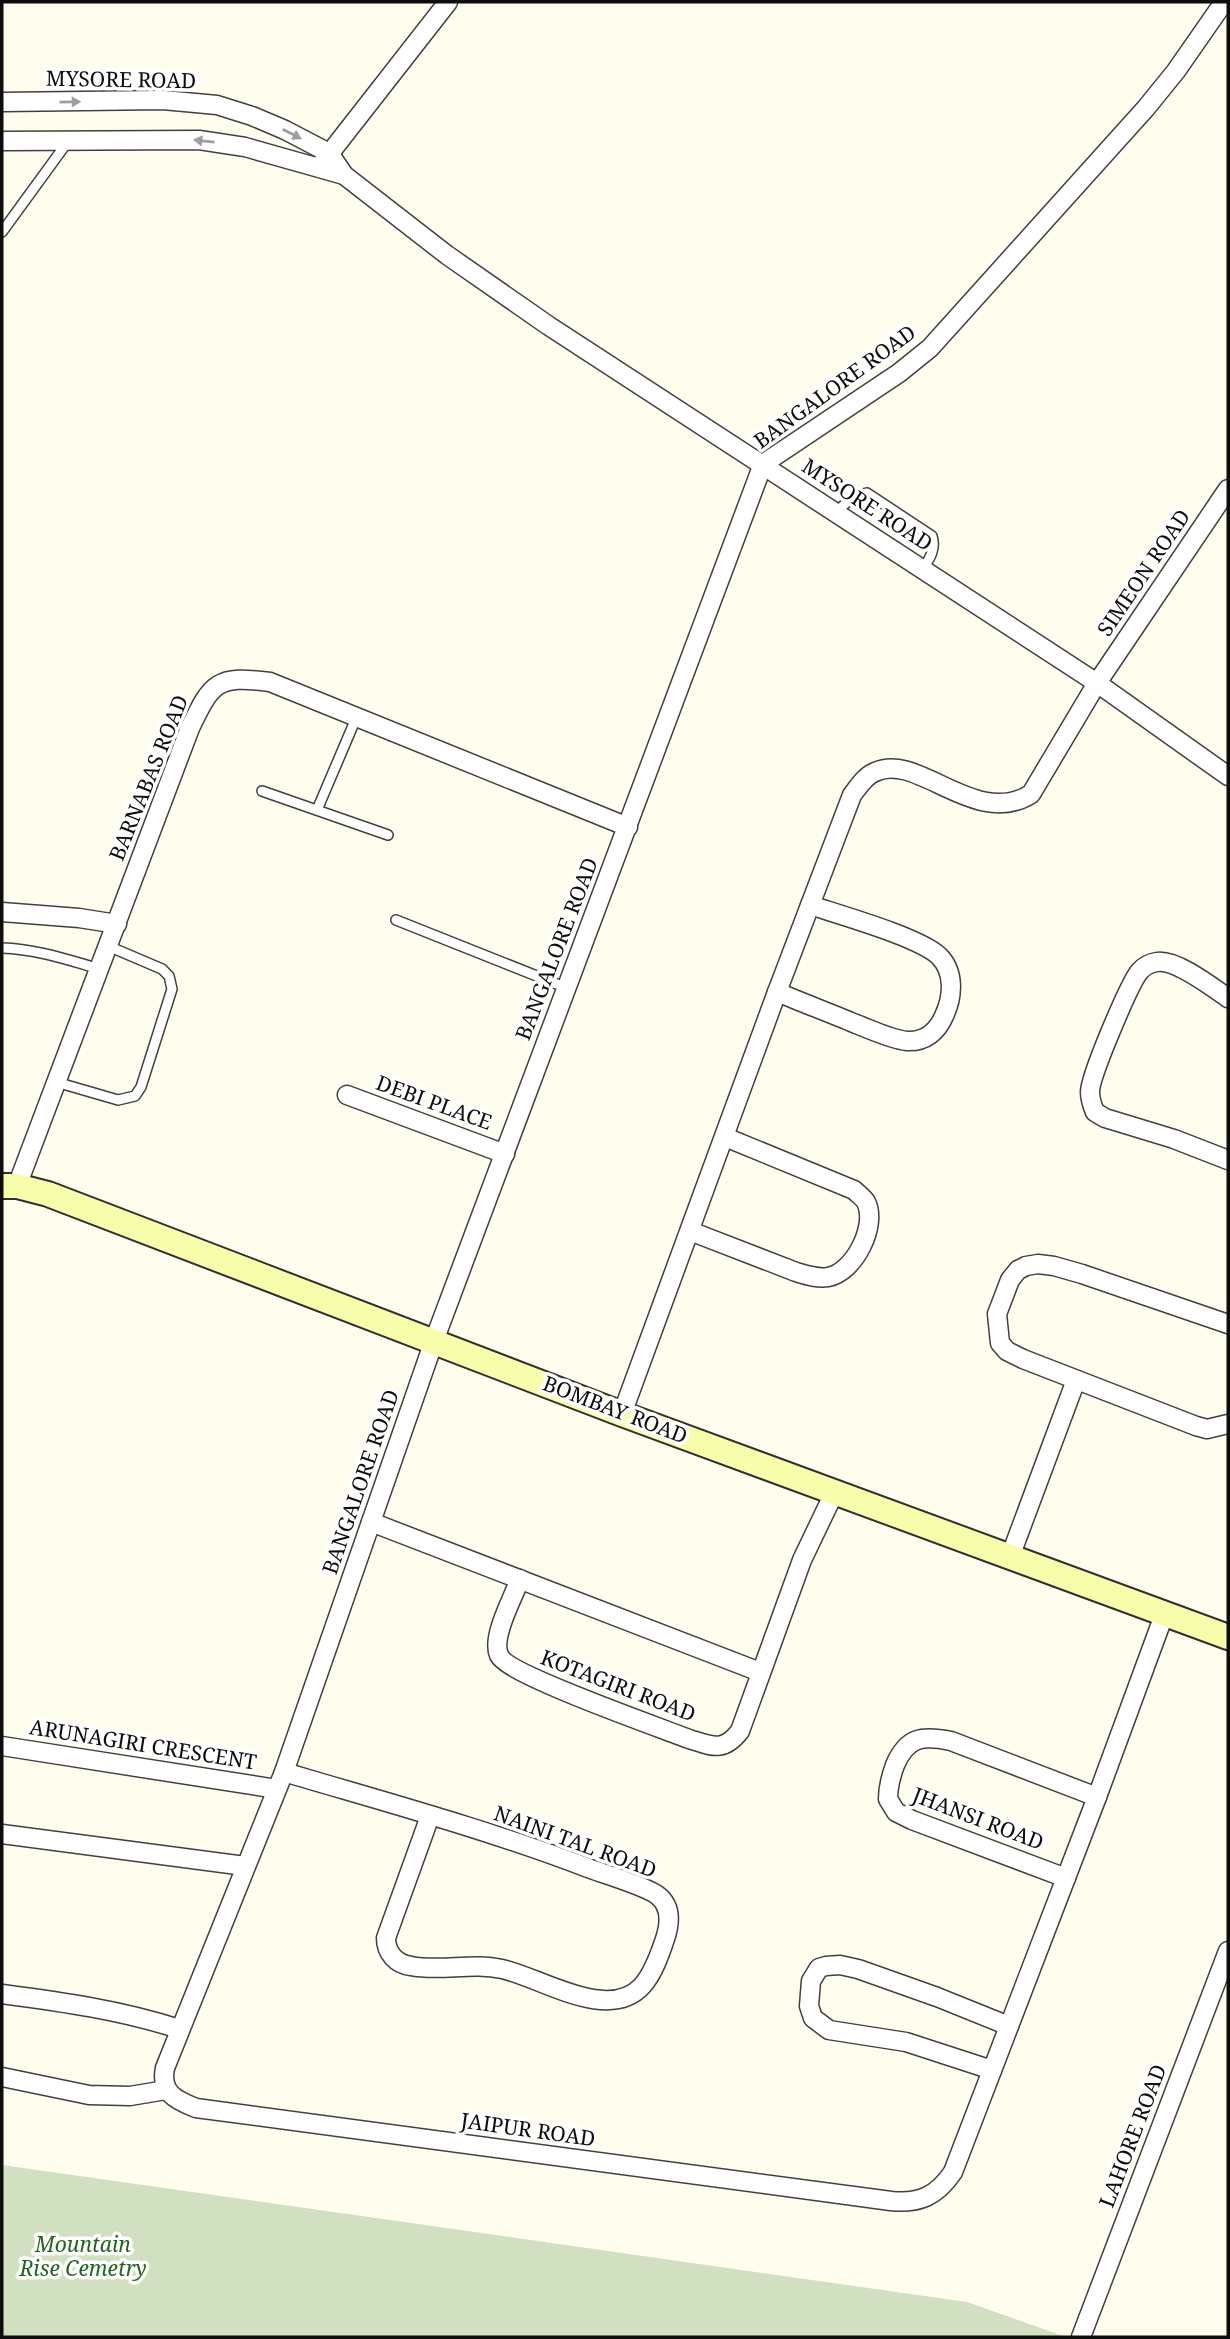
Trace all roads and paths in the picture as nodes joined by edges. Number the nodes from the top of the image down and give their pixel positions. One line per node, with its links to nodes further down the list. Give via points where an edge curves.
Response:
1 (448, 2): 6 (street)
2 (1224, 2): 10 (street, BANGALORE ROAD, via 1146,108 930,348)
3 (2, 102): 6 (street, MYSORE ROAD, one-way to 6, via 163,100 217,105 285,130)
4 (70, 139): 5 (street, MYSORE ROAD); 7 (street, MYSORE ROAD, one-way to 4, via 245,147 199,140); 9 (lane)
5 (2, 141)
6 (329, 153): 7 (street); 8 (street, MYSORE ROAD)
7 (318, 169): 8 (street, MYSORE ROAD)
8 (344, 175): 10 (street, MYSORE ROAD, via 526,310)
9 (2, 232)
10 (763, 464): 12 (street, MYSORE ROAD); 19 (street, BANGALORE ROAD)
11 (1228, 489): 14 (street, SIMEON ROAD)
12 (836, 512): 13 (street, MYSORE ROAD); 13 (lane, via 854,496 867,494 932,536 935,544)
13 (923, 569): 14 (street, MYSORE ROAD)
14 (1097, 683): 16 (street, MYSORE ROAD); 21 (street, SIMEON ROAD, via 1039,783 1018,802 979,801 894,767 873,773 852,795)
15 (356, 716): 18 (lane); 19 (street, BARNABAS ROAD); 24 (street, BARNABAS ROAD, via 270,682 242,678 215,686 190,729)
16 (1228, 776)
17 (262, 791): 18 (lane)
18 (317, 810): 20 (lane)
19 (628, 827): 28 (street, BANGALORE ROAD)
20 (388, 835)
21 (810, 905): 29 (street, SIMEON ROAD); 29 (street, via 919,943 939,957 951,982 945,1015 930,1036 909,1041)
22 (2, 912): 24 (street)
23 (396, 920): 28 (lane)
24 (117, 924): 25 (street, BARNABAS ROAD)
25 (108, 946): 27 (street, BARNABAS ROAD); 31 (lane, via 169,976 172,989 141,1087 135,1096 118,1100)
26 (2, 948): 27 (lane, via 49,954)
27 (100, 969): 31 (street, BARNABAS ROAD)
28 (567, 988): 34 (street, BANGALORE ROAD)
29 (777, 992): 33 (street, SIMEON ROAD)
30 (1228, 998): 35 (street, via 1169,963 1148,964 1131,988 1090,1090 1095,1112 1105,1118)
31 (56, 1082): 36 (street, BARNABAS ROAD)
32 (347, 1095): 34 (street, DEBI PLACE)
33 (725, 1137): 37 (street, SIMEON ROAD); 37 (street, via 854,1191 867,1204 867,1233 849,1265 828,1278 796,1272)
34 (505, 1154): 39 (street, BANGALORE ROAD)
35 (1228, 1160)
36 (10, 1186): 39 (street, BOMBAY ROAD, via 48,1194)
37 (690, 1231): 41 (street, SIMEON ROAD)
38 (1228, 1324): 40 (street, via 1054,1266 1018,1269 997,1314 1000,1343 1023,1359)
39 (434, 1341): 41 (street, BOMBAY ROAD); 44 (street, BANGALORE ROAD)
40 (1076, 1380): 42 (street, via 1196,1426 1207,1429); 45 (street)
41 (622, 1413): 43 (street, BOMBAY ROAD)
42 (1228, 1424)
43 (835, 1491): 45 (street, BOMBAY ROAD); 49 (street, KOTAGIRI ROAD, via 802,1560)
44 (371, 1522): 46 (street); 51 (street, BANGALORE ROAD)
45 (1010, 1557): 47 (street, BOMBAY ROAD)
46 (520, 1579): 49 (street); 49 (street, KOTAGIRI ROAD, via 497,1642 502,1661 689,1739 713,1746 732,1741 740,1731)
47 (1164, 1615): 48 (street, BOMBAY ROAD); 53 (street)
48 (1228, 1637)
49 (760, 1672)
50 (2, 1746): 52 (street, ARUNAGIRI CRESCENT)
51 (284, 1772): 52 (street, BANGALORE ROAD); 54 (street, NAINI TAL ROAD)
52 (277, 1789): 56 (street, BANGALORE ROAD)
53 (1097, 1797): 57 (street); 57 (street, JHANSI ROAD, via 933,1737 910,1743 894,1770 888,1799 896,1812)
54 (430, 1816): 54 (street, NAINI TAL ROAD, via 386,1938 394,1959 421,1968 500,1968 592,1998 620,1999 641,1987 668,1931 668,1909 657,1895)
55 (2, 1833): 56 (street)
56 (245, 1866): 61 (street, BANGALORE ROAD)
57 (1066, 1878): 60 (street)
58 (1228, 1951): 65 (street, LAHORE ROAD)
59 (2, 1994): 61 (street, via 88,2006)
60 (1009, 2026): 62 (street); 62 (street, via 858,1969 826,1966 811,1981 813,2018 829,2030 906,2042)
61 (179, 2029): 64 (street, BANGALORE ROAD, via 165,2068)
62 (992, 2070): 64 (street, JAIPUR ROAD, via 953,2172 936,2193 912,2201 196,2108)
63 (2, 2077): 64 (street, via 89,2095 130,2096)
64 (166, 2090)
65 (1081, 2337)

